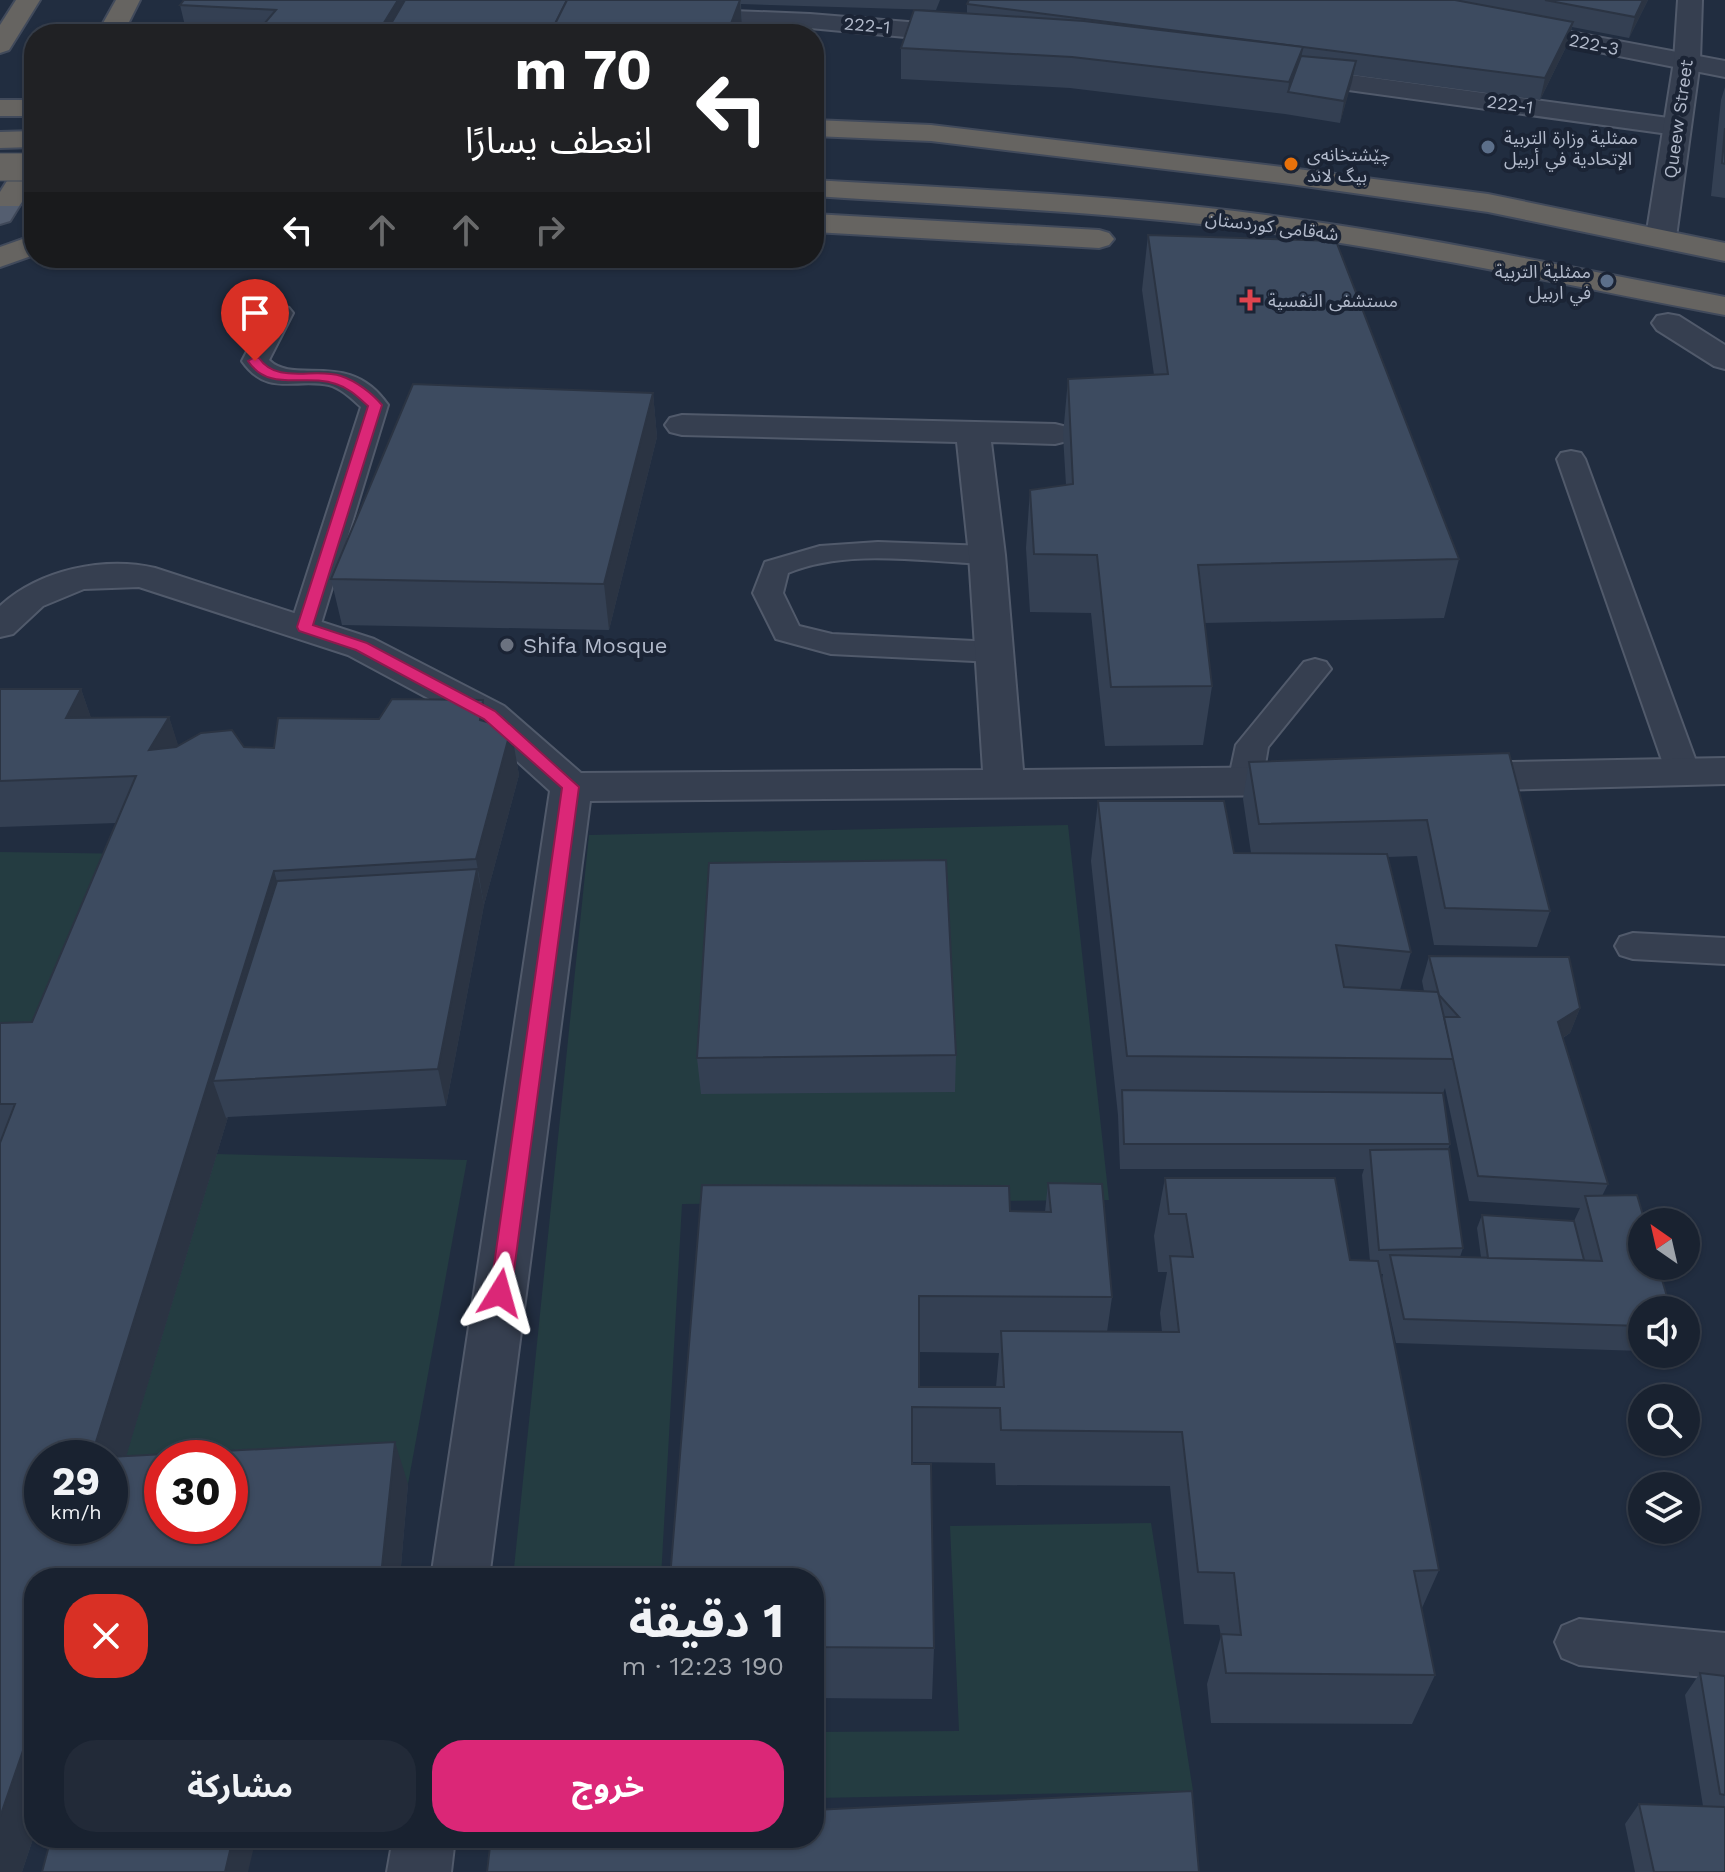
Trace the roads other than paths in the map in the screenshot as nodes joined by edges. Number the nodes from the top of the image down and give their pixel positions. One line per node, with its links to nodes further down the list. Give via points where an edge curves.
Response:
1 (28, 0): 6 (highway)
2 (1690, 0): 7 (street, Queew Street)
3 (663, 15): 5 (street, 222-1, via 863,24)
4 (1485, 23): 7 (street, 222-3)
5 (999, 39)
6 (0, 45)
7 (1687, 61): 8 (street, 222-3); 12 (street, Queew Street)
8 (1725, 69)
9 (1266, 71): 12 (street, 222-1)
10 (0, 108): 11 (highway)
11 (24, 108)
12 (1676, 127): 24 (street, Queew Street)
13 (824, 128): 23 (highway, شەقامی کوردستان, via 931,133 1274,174 1488,203)
14 (24, 139): 15 (highway)
15 (0, 140)
16 (824, 166): 23 (highway, شەقامی کوردستان, via 1058,178)
17 (0, 167): 18 (highway, bridge)
18 (24, 167)
19 (24, 179): 21 (highway)
20 (824, 189): 30 (highway, شەقامی کوردستان, via 1262,223 1383,240)
21 (11, 204)
22 (824, 223): 25 (highway)
23 (1614, 227): 24 (highway, شەقامی کوردستان)
24 (1661, 237): 27 (highway, شەقامی کوردستان)
25 (1131, 241)
26 (24, 248): 28 (highway)
27 (1725, 252)
28 (0, 258)
29 (1545, 300): 32 (highway)
30 (1725, 306)
31 (280, 313): 41 (lane, via 255,361 261,370 277,376 337,379 375,405)
32 (1668, 323): 33 (highway); 34 (street)
33 (1725, 333)
34 (1725, 359)
35 (682, 425): 36 (street)
36 (973, 432): 37 (street); 39 (street)
37 (1055, 434)
38 (1571, 459): 45 (lane)
39 (987, 555): 42 (street); 42 (lane, via 827,552 775,568 768,593 787,632 831,644)
40 (0, 626): 41 (street, via 30,598 78,578 142,576)
41 (305, 627): 50 (street, via 361,647 490,715)
42 (994, 652): 49 (street)
43 (1315, 669): 48 (lane, via 1252,745)
44 (1725, 771): 45 (street)
45 (1683, 772): 46 (street)
46 (1417, 778)
47 (1339, 780): 48 (street)
48 (1245, 782): 49 (street)
49 (1004, 783): 50 (street)
50 (571, 787): 53 (street)
51 (1633, 946): 52 (lane)
52 (1725, 951)
53 (461, 1568)
54 (1579, 1642): 55 (lane)
55 (1725, 1656)
56 (423, 1848): 57 (street)
57 (419, 1872)

